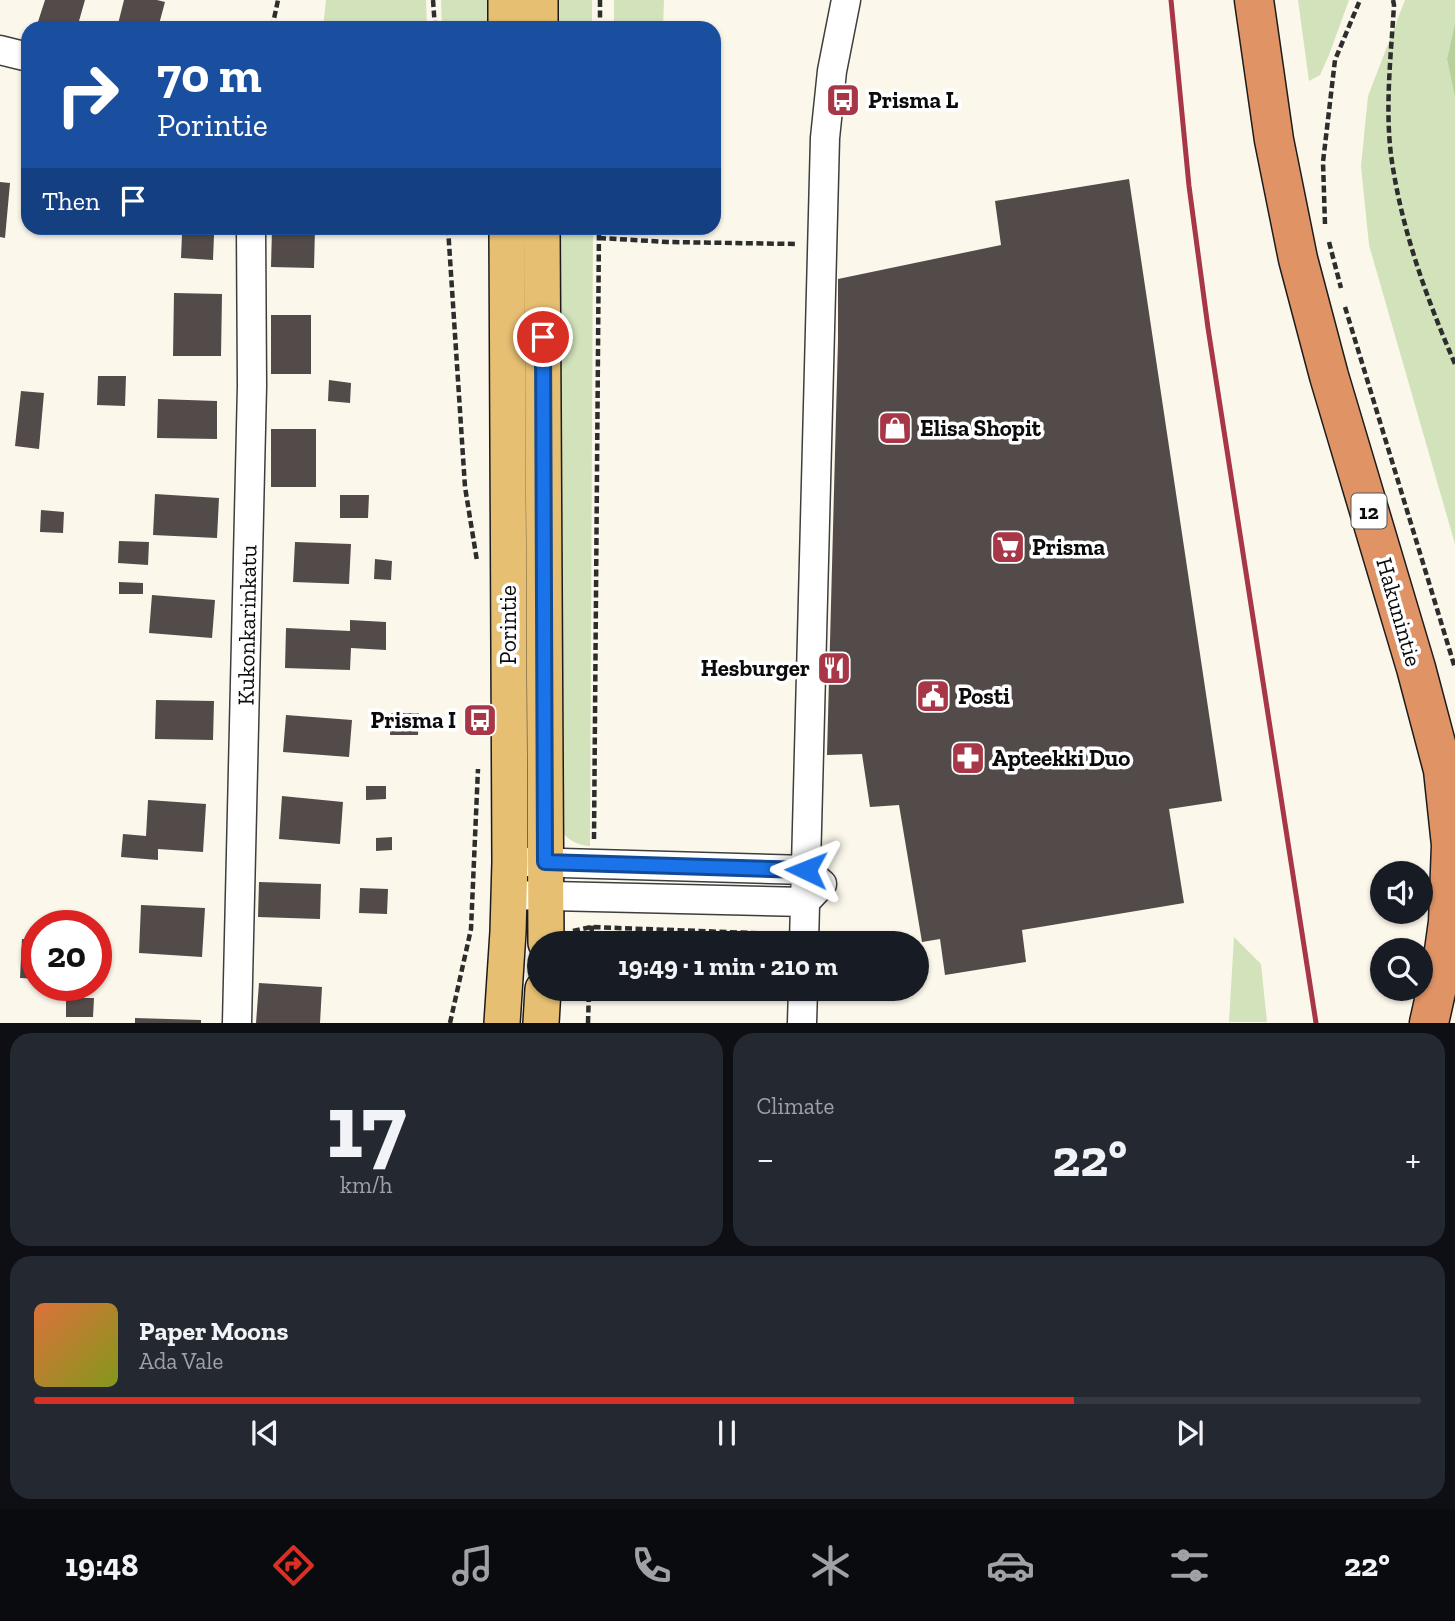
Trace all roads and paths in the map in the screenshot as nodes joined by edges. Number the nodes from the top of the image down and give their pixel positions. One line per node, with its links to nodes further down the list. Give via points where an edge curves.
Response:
1 (278, 0): 10 (path)
2 (433, 0): 11 (path)
3 (506, 0): 12 (main road)
4 (540, 0): 13 (main road)
5 (600, 0): 14 (path)
6 (846, 0): 24 (street, via 832,71)
7 (1254, 0): 49 (highway, Hakunintie / 12, via 1274,140 1298,259 1443,770 1451,845 1448,922)
8 (1360, 0): 17 (path, via 1335,60 1323,162)
9 (1393, 0): 27 (path, via 1388,108 1395,180 1402,220)
10 (274, 21)
11 (434, 21)
12 (506, 21)
13 (540, 21)
14 (600, 21)
15 (0, 50): 16 (street)
16 (21, 55)
17 (1325, 226)
18 (251, 235): 43 (street, Kukonkarinkatu, via 252,386)
19 (448, 235): 28 (path, via 465,487)
20 (507, 235): 33 (main road, Porintie)
21 (542, 235): 34 (main road, Porintie)
22 (599, 238): 24 (path); 31 (path)
23 (1328, 240): 25 (path)
24 (822, 244): 32 (street)
25 (1342, 293)
26 (1345, 307): 29 (path)
27 (1455, 364)
28 (478, 567)
29 (1455, 668)
30 (478, 762): 44 (path, via 471,929)
31 (594, 864): 32 (street); 34 (street)
32 (806, 870): 36 (street, via 822,884)
33 (510, 879): 34 (street); 45 (main road, Porintie)
34 (545, 879): 35 (street); 37 (main road, Porintie)
35 (593, 898): 36 (street); 38 (path)
36 (805, 902): 39 (street)
37 (546, 931)
38 (592, 931)
39 (804, 931)
40 (543, 1001): 46 (main road)
41 (589, 1001): 47 (path)
42 (803, 1001): 48 (street)
43 (237, 1023)
44 (450, 1023)
45 (502, 1023)
46 (541, 1023)
47 (588, 1023)
48 (802, 1023)
49 (1429, 1023)

